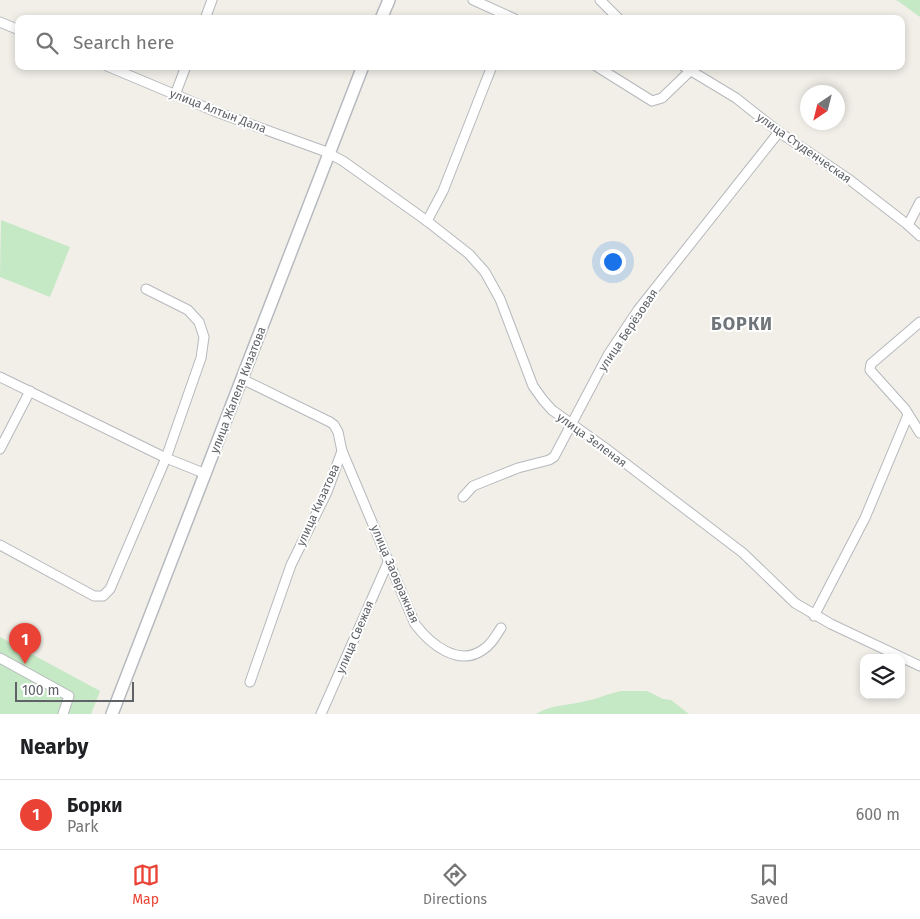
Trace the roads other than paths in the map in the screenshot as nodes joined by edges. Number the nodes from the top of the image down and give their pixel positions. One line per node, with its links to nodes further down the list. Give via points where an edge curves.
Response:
1 (212, 0): 5 (street)
2 (389, 0): 6 (main road)
3 (473, 0): 7 (street)
4 (600, 0): 8 (street)
5 (206, 15)
6 (383, 15)
7 (506, 15)
8 (615, 15)
9 (0, 22): 10 (street)
10 (15, 28)
11 (117, 70): 18 (street, улица Алтын Дала)
12 (184, 70): 18 (street)
13 (361, 70): 20 (main road, улица Жалела Кизатова)
14 (490, 70): 22 (street, via 443,192)
15 (603, 70): 16 (street, via 652,100 662,98)
16 (685, 70)
17 (690, 70): 19 (street, улица Студенческая, via 736,98)
18 (175, 94): 20 (street, улица Алтын Дала)
19 (779, 132): 23 (street, улица Студенческая, via 850,180); 31 (street, улица Берёзовая, via 638,310 608,355)
20 (329, 154): 22 (street, улица Зеленая); 28 (main road, улица Жалела Кизатова)
21 (920, 202): 23 (street)
22 (427, 220): 31 (street, улица Зеленая, via 485,272 500,300 533,386 552,410)
23 (908, 225): 24 (street, улица Студенческая)
24 (920, 236)
25 (146, 289): 35 (street, via 188,310 199,322 204,337)
26 (920, 322): 30 (street, via 869,368)
27 (0, 377): 29 (street)
28 (242, 379): 34 (street, улица Кизатова, via 330,422 338,432); 36 (main road, улица Жалела Кизатова)
29 (30, 391): 33 (street); 35 (street)
30 (908, 415): 32 (street); 40 (street, via 864,518)
31 (572, 425): 37 (street, улица Берёзовая, via 554,457 473,486); 40 (street, улица Зеленая, via 743,553 795,603)
32 (920, 433)
33 (0, 449)
34 (342, 451): 39 (street, улица Заовражная); 44 (street, улица Кизатова, via 327,492 291,565)
35 (166, 458): 36 (street); 38 (street, via 116,578 103,596 94,596)
36 (206, 474): 46 (main road, улица Жалела Кизатова)
37 (463, 497)
38 (0, 546)
39 (388, 560): 41 (street, улица Заовражная, via 415,624 439,648 459,656 476,654 490,644); 47 (street, улица Свежая)
40 (814, 616): 43 (street, улица Зеленая)
41 (502, 628)
42 (0, 658): 45 (street, via 69,696)
43 (920, 666)
44 (250, 682)
45 (63, 714)
46 (112, 714)
47 (322, 714)

